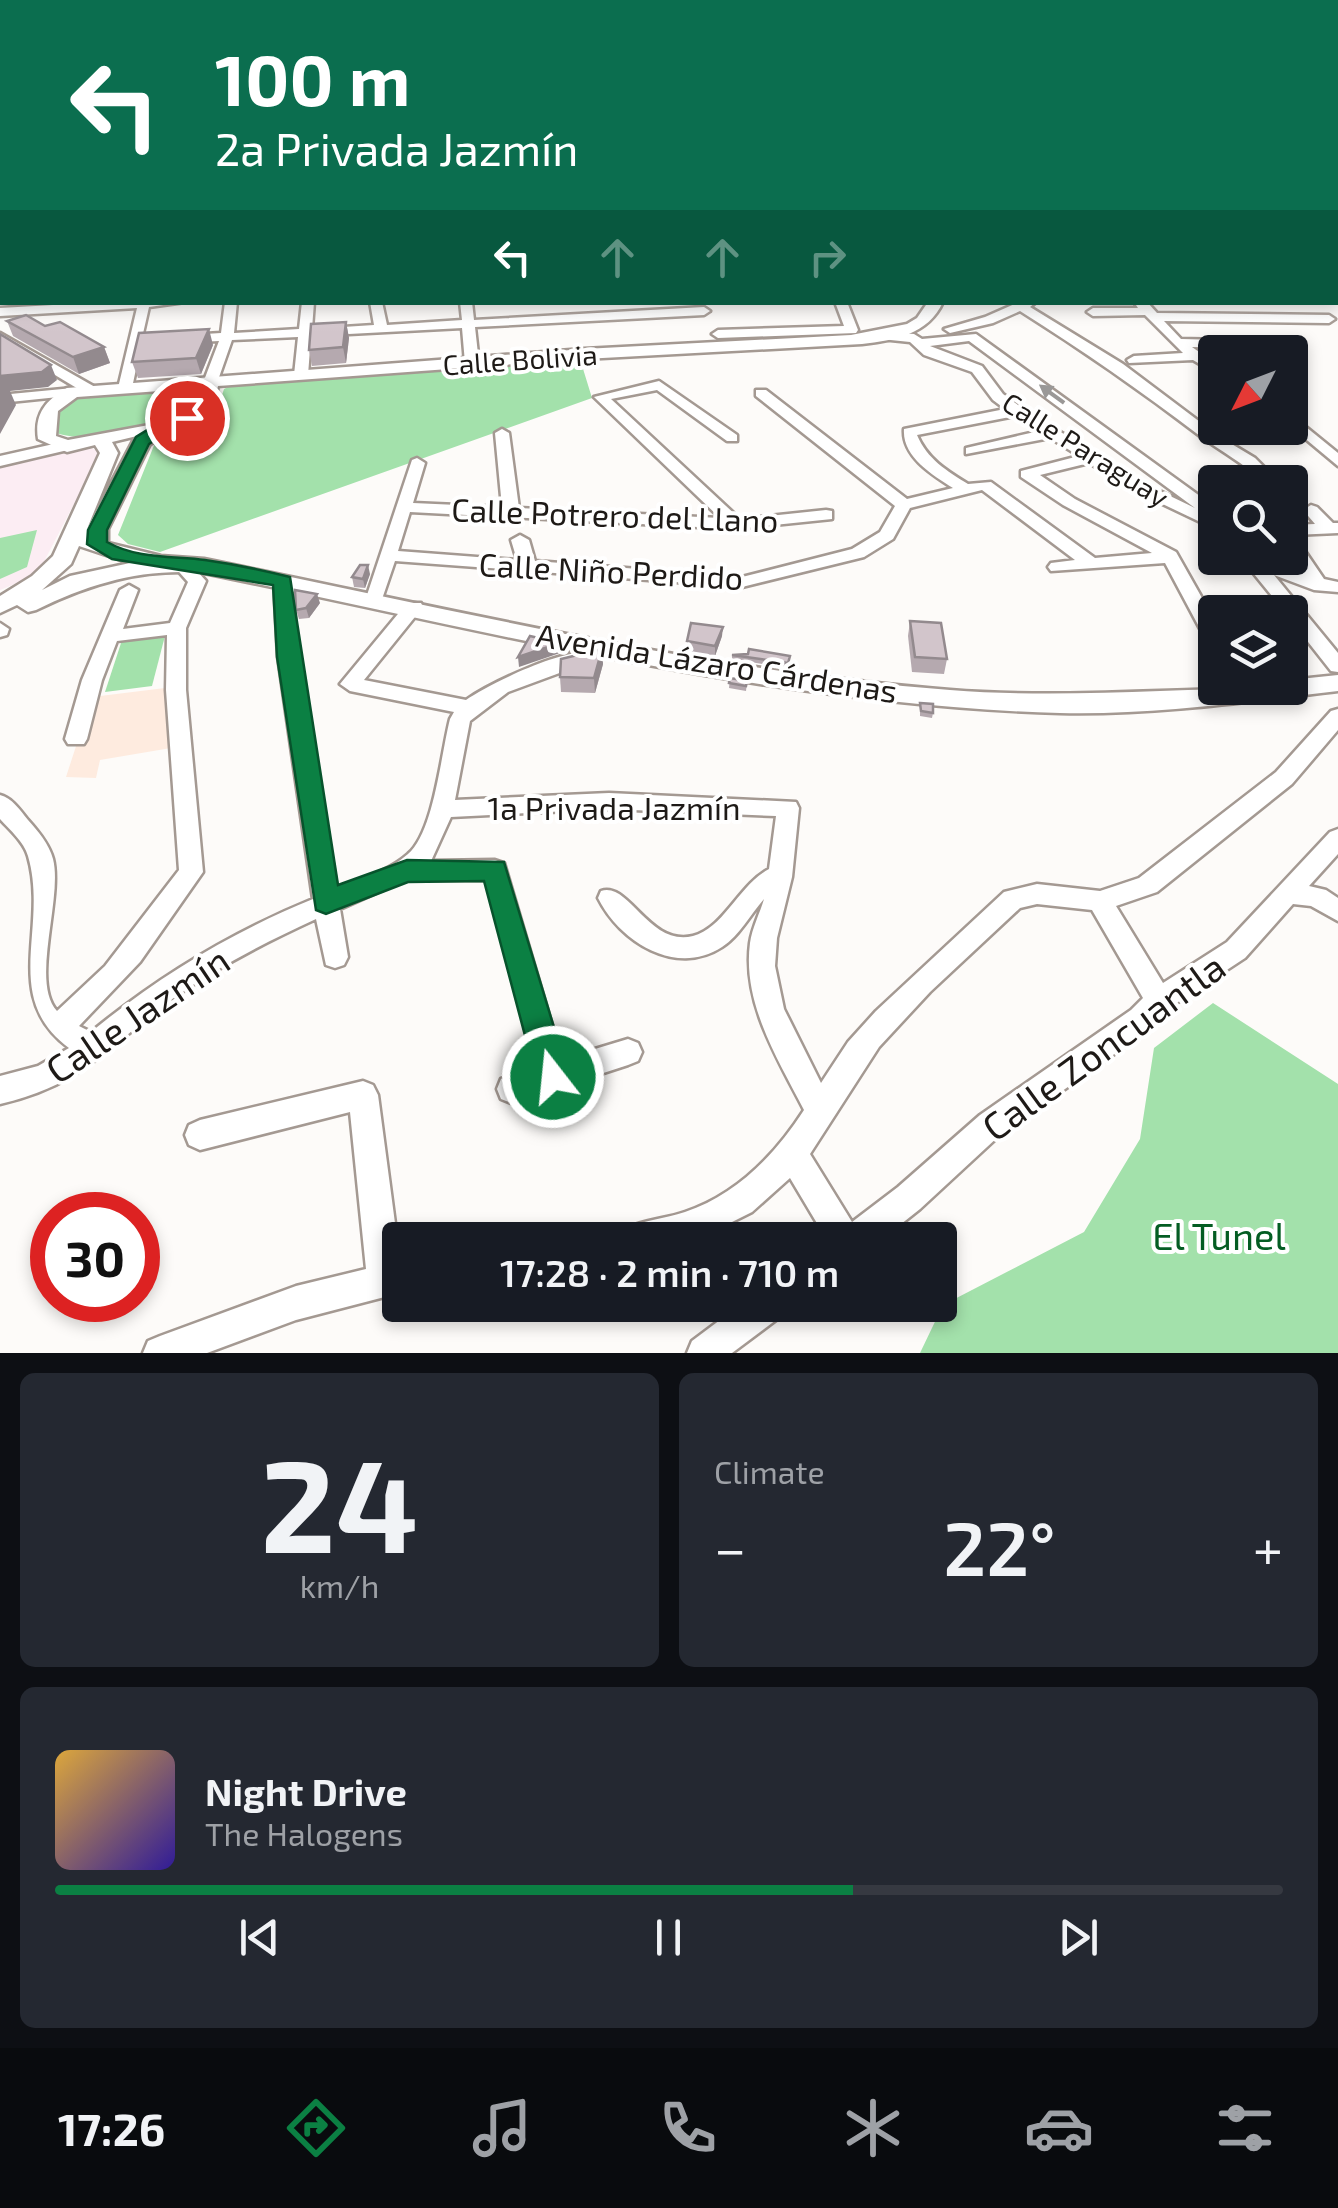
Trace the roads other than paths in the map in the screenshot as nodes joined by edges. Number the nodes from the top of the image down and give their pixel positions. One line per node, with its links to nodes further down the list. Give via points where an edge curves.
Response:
1 (126, 305): 14 (street)
2 (144, 305): 26 (street)
3 (231, 305): 22 (street)
4 (308, 305): 21 (street)
5 (377, 305): 20 (street)
6 (466, 305): 18 (street)
7 (842, 305): 25 (street, via 852,330)
8 (934, 305): 23 (main road, Calle Bolivia)
9 (1024, 305): 23 (street)
10 (1028, 305): 53 (street)
11 (1246, 305): 16 (street)
12 (702, 307): 18 (street); 25 (street)
13 (1147, 310): 15 (street); 16 (street); 28 (street)
14 (0, 312)
15 (1094, 314)
16 (1259, 320): 17 (street)
17 (1329, 320)
18 (469, 323): 19 (street); 33 (street)
19 (415, 327): 20 (street); 27 (street, via 415,338 394,347)
20 (381, 328): 21 (street)
21 (305, 332): 22 (street); 34 (street)
22 (226, 336): 26 (street); 35 (street)
23 (916, 336): 25 (main road, Calle Bolivia); 40 (street, Calle Paraguay, via 928,352 977,370); 55 (street, one-way to 23, via 972,337)
24 (0, 337): 37 (street)
25 (722, 340): 33 (main road, Calle Bolivia, via 585,361)
26 (134, 342): 36 (street)
27 (367, 342)
28 (1177, 342): 29 (street); 30 (street)
29 (1198, 343)
30 (1193, 356): 31 (street); 32 (street)
31 (1198, 359)
32 (1134, 360)
33 (472, 363): 34 (main road, Calle Bolivia)
34 (302, 375): 35 (main road, Calle Bolivia)
35 (204, 386): 36 (main road); 41 (main road, via 205,408)
36 (125, 388): 37 (main road)
37 (82, 391): 39 (street); 47 (main road, via 51,406)
38 (761, 393): 56 (street)
39 (0, 399)
40 (1017, 411): 43 (street, Calle Paraguay); 54 (street, via 909,432 914,452)
41 (168, 424): 46 (main road); 67 (main road, via 142,441 97,530)
42 (502, 433): 59 (street)
43 (1052, 433): 48 (street); 49 (street, Calle Paraguay)
44 (1308, 434): 51 (street)
45 (732, 438): 62 (street, via 659,385 601,397)
46 (101, 439): 47 (main road); 65 (main road, via 109,453)
47 (40, 446): 50 (street)
48 (971, 450)
49 (1091, 458): 61 (street, Calle Paraguay); 69 (street, via 1027,474)
50 (0, 461)
51 (1338, 461)
52 (416, 463): 57 (street)
53 (1254, 465)
54 (963, 488): 56 (street); 71 (street, via 985,485)
55 (1198, 503)
56 (904, 505): 75 (street, Calle Niño Perdido, via 887,535 858,553 742,582)
57 (404, 507): 59 (street, Calle Potrero del Llano); 68 (street)
58 (1311, 510): 63 (street)
59 (511, 513): 62 (street, Calle Potrero del Llano)
60 (826, 515): 62 (street, Calle Potrero del Llano)
61 (1198, 516)
62 (736, 524)
63 (1334, 528): 64 (street)
64 (1308, 529)
65 (73, 535): 67 (main road, Avenida Lázaro Cárdenas); 74 (main road)
66 (520, 540): 75 (street)
67 (105, 548): 72 (main road, Avenida Lázaro Cárdenas); 78 (main road, via 116,562)
68 (388, 555): 75 (street, Calle Niño Perdido); 82 (street)
69 (1170, 556): 71 (street); 85 (street)
70 (1308, 561): 80 (street)
71 (1090, 562): 73 (street)
72 (171, 564): 78 (main road, Avenida Lázaro Cárdenas); 79 (main road, Avenida Lázaro Cárdenas); 86 (street, via 198,581)
73 (1057, 566)
74 (55, 568): 78 (street); 83 (main road)
75 (528, 568)
76 (1263, 575): 89 (street)
77 (1296, 575): 80 (street)
78 (86, 580): 83 (main road, Avenida Lázaro Cárdenas)
79 (282, 581): 82 (main road, Avenida Lázaro Cárdenas); 104 (street)
80 (1329, 586)
81 (129, 590): 87 (street)
82 (376, 598): 84 (main road, Avenida Lázaro Cárdenas)
83 (8, 606)
84 (414, 607): 88 (main road, Avenida Lázaro Cárdenas); 93 (street, via 350,684)
85 (1198, 607)
86 (177, 628): 87 (street); 108 (street, via 191,872 142,941 84,1008)
87 (113, 636): 95 (street)
88 (611, 648): 92 (main road, Avenida Lázaro Cárdenas, via 790,681 968,700 1062,704); 93 (street, via 494,690)
89 (1338, 666)
90 (1338, 683): 91 (main road, Avenida Lázaro Cárdenas)
91 (1308, 685)
92 (1198, 694)
93 (469, 708): 97 (street, via 460,719)
94 (1338, 716): 103 (street, via 1284,778 1148,886)
95 (76, 740)
96 (0, 802): 108 (street, via 42,864 35,995 38,1008)
97 (440, 808): 99 (street, via 429,846); 100 (street, 1a Privada Jazmín, via 609,801 788,808)
98 (1338, 838): 101 (street, Calle Zoncuantla)
99 (407, 871): 104 (street, Calle Jazmín); 111 (street, via 495,870)
100 (780, 875): 102 (street, via 755,887 712,941 690,948 645,938); 114 (street, via 763,942 766,988)
101 (1288, 893): 105 (street, via 1317,898); 107 (street, Calle Zoncuantla, via 1236,950)
102 (610, 898)
103 (1100, 901): 107 (street); 114 (street, via 1013,898 872,1034)
104 (326, 902): 106 (street); 109 (street, Calle Jazmín, via 196,969)
105 (1338, 911)
106 (336, 957)
107 (1159, 1000): 120 (street, Calle Zoncuantla, via 990,1125)
108 (58, 1026): 109 (street)
109 (94, 1048): 113 (street, Calle Jazmín, via 59,1074)
110 (628, 1052): 111 (street)
111 (553, 1077): 112 (street)
112 (511, 1089)
113 (0, 1090)
114 (819, 1109): 116 (street)
115 (200, 1135): 117 (street, via 363,1095)
116 (792, 1153): 118 (street, via 733,1208); 119 (street)
117 (383, 1222)
118 (706, 1222)
119 (834, 1222)
120 (878, 1222)
121 (382, 1281): 123 (street, via 296,1303)
122 (745, 1322): 124 (street)
123 (160, 1353)
124 (704, 1353)

